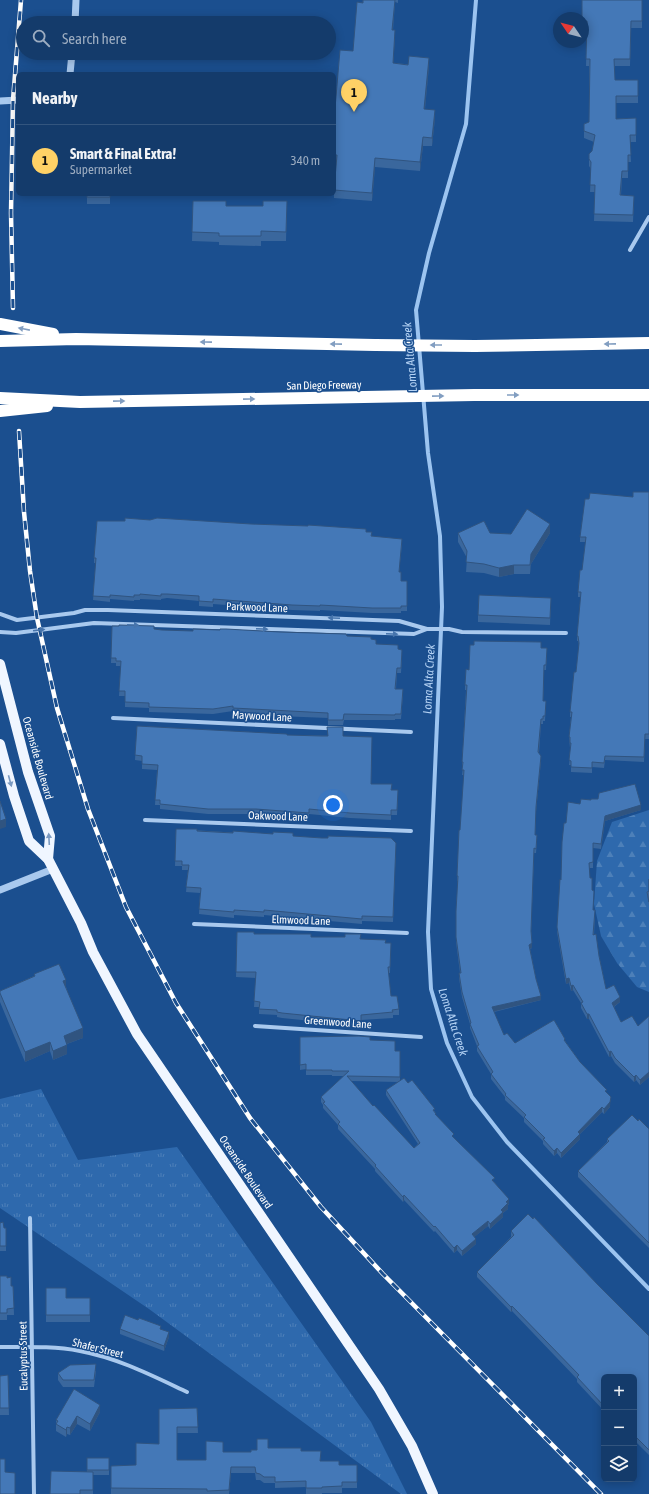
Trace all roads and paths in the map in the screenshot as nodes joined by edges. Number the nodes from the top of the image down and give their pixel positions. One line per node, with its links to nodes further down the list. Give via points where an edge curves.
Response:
1 (76, 0): 2 (street)
2 (75, 16)
3 (71, 60): 4 (street)
4 (70, 72)
5 (16, 100): 6 (street)
6 (0, 101)
7 (649, 217): 8 (street)
8 (630, 250)
9 (0, 324): 10 (highway, one-way to 9)
10 (76, 339): 11 (highway); 12 (highway, one-way to 10, via 474,346)
11 (0, 341)
12 (649, 343)
13 (649, 395): 15 (highway, San Diego Freeway, one-way to 13)
14 (0, 398): 15 (highway, San Diego Freeway)
15 (80, 402): 16 (highway)
16 (0, 411)
17 (0, 614): 18 (street, Parkwood Lane, one-way to 17, via 399,621 85,610 17,620)
18 (427, 629): 19 (street, Parkwood Lane, one-way to 18, via 16,633 94,623 414,634); 20 (street, Parkwood Lane, via 462,632)
19 (0, 632)
20 (566, 632)
21 (0, 664): 27 (main road, Oceanside Boulevard, one-way to 21, via 50,836 26,764)
22 (113, 718): 23 (street, Maywood Lane)
23 (411, 732)
24 (0, 744): 27 (main road, Oceanside Boulevard, one-way to 27, via 29,841)
25 (145, 820): 26 (street, Oakwood Lane)
26 (411, 831)
27 (48, 859): 28 (main road, Oceanside Boulevard)
28 (53, 869): 29 (street); 39 (main road, Oceanside Boulevard, via 93,952 137,1034 379,1389 412,1446)
29 (0, 890)
30 (194, 924): 31 (street, Elmwood Lane)
31 (407, 934)
32 (255, 1026): 33 (street, Greenwood Lane)
33 (421, 1036)
34 (30, 1218): 36 (street, Eucalyptus Street)
35 (0, 1347): 36 (street, Shafer Street)
36 (32, 1347): 37 (street, Shafer Street, via 80,1351 99,1356 125,1364); 38 (street, Eucalyptus Street)
37 (186, 1392)
38 (34, 1494)
39 (433, 1494)

